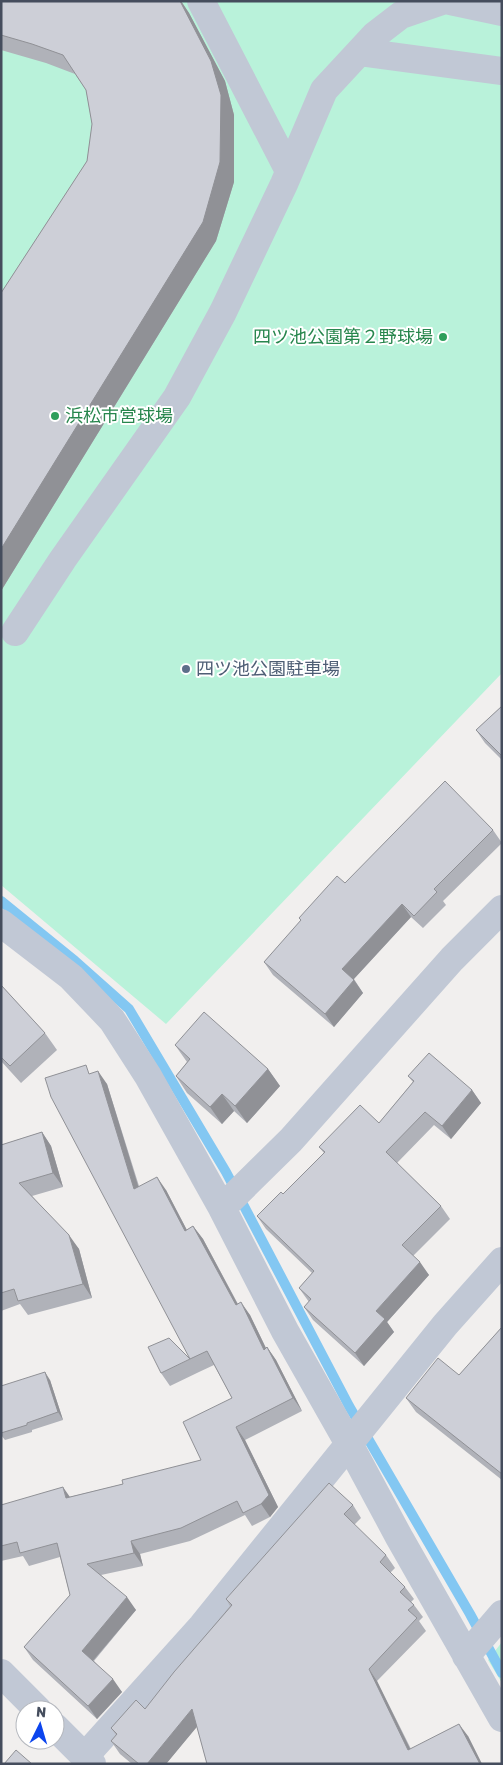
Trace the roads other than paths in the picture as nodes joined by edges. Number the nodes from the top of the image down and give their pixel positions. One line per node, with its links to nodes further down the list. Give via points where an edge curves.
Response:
1 (201, 1): 7 (street)
2 (442, 1): 5 (street, via 401,16 375,35)
3 (450, 1): 4 (street)
4 (502, 12)
5 (360, 52): 6 (street); 7 (street, via 324,90)
6 (502, 71)
7 (289, 171): 8 (street, via 223,312 177,397)
8 (15, 632)
9 (502, 909): 11 (street, via 452,959 291,1140)
10 (1, 923): 11 (street, via 71,976 112,1020)
11 (233, 1198): 13 (street, via 285,1331)
12 (502, 1261): 13 (street)
13 (358, 1432): 14 (street, via 399,1537); 19 (street, via 202,1626)
14 (484, 1634): 17 (street)
15 (1, 1673): 16 (street)
16 (28, 1700)
17 (502, 1718)
18 (65, 1737): 19 (street)
19 (88, 1760)

